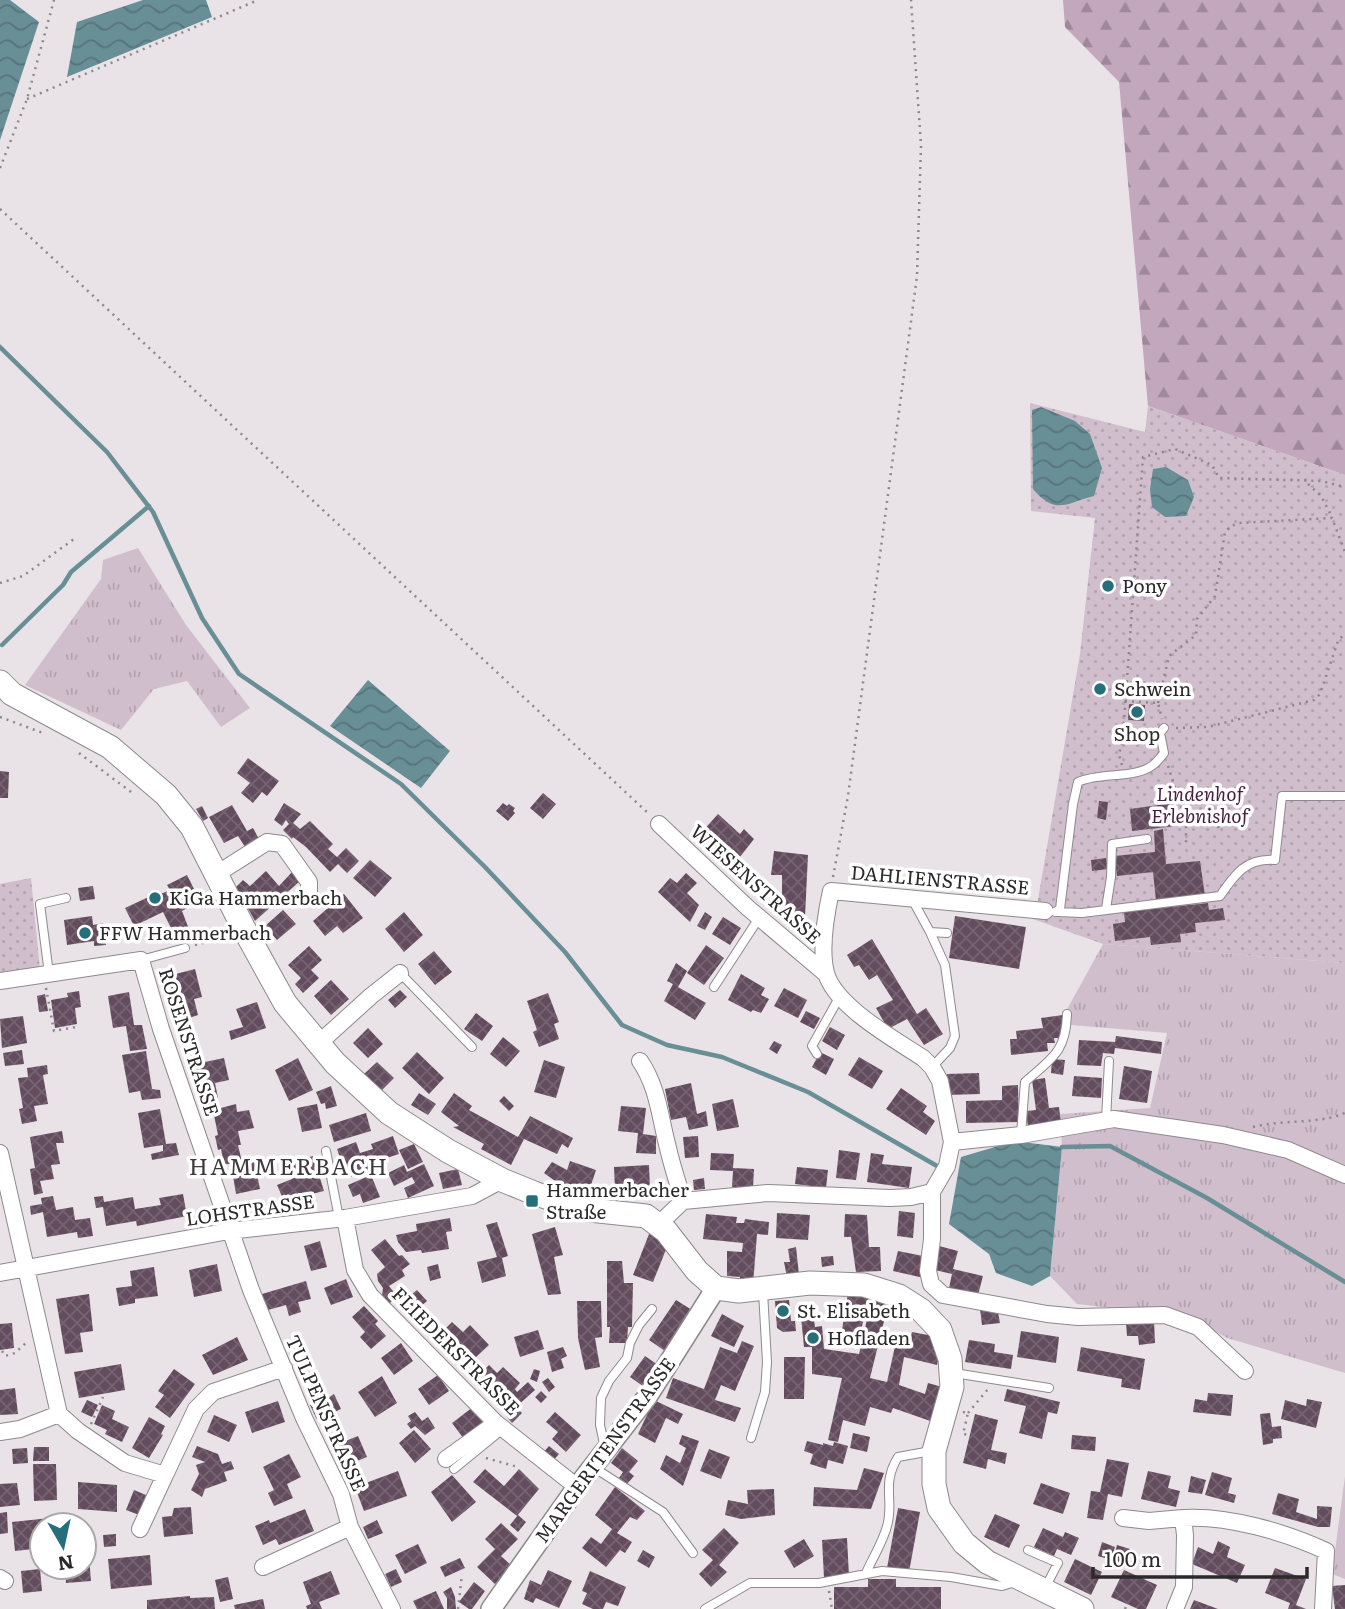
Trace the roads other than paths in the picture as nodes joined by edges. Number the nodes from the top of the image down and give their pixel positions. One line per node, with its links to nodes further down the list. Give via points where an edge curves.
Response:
1 (0, 682): 6 (main road, via 12,694 110,747 151,781 192,827)
2 (1164, 728): 11 (lane, via 1160,733 1164,753 1152,767 1078,782)
3 (1345, 796): 10 (lane, via 1282,796 1275,860 1260,859 1236,873 1220,896)
4 (659, 824): 12 (street, WIESENSTRASSE)
5 (1147, 839): 10 (lane, via 1112,844)
6 (215, 875): 7 (street, via 267,842 282,844 309,881); 24 (main road, via 282,997)
7 (309, 894)
8 (66, 898): 18 (lane, via 40,904)
9 (912, 899): 11 (street, DAHLIENSTRASSE); 13 (lane); 19 (street, DAHLIENSTRASSE, via 831,891 825,923)
10 (1106, 909): 11 (lane)
11 (1051, 911)
12 (759, 918): 19 (street, WIESENSTRASSE); 21 (lane)
13 (930, 932): 14 (lane); 29 (lane, via 945,965 956,1036)
14 (947, 933)
15 (185, 948): 16 (lane)
16 (141, 960): 18 (street, ROSENSTRASSE); 41 (street, ROSENSTRASSE)
17 (400, 972): 24 (street); 25 (lane)
18 (47, 974): 20 (street, ROSENSTRASSE)
19 (826, 974): 22 (street)
20 (0, 981)
21 (714, 987)
22 (840, 996): 26 (lane, via 812,1046); 29 (street, via 850,1009)
23 (1067, 1014): 31 (lane, via 1067,1035 1061,1048 1026,1082)
24 (318, 1044): 36 (main road, via 389,1113)
25 (472, 1047)
26 (817, 1054)
27 (640, 1061): 38 (street, via 657,1099)
28 (1108, 1061): 30 (lane)
29 (932, 1067): 32 (street, via 940,1081)
30 (1106, 1120): 31 (street); 35 (street, via 1223,1135 1288,1150)
31 (1021, 1135): 32 (street)
32 (952, 1142): 37 (street, via 947,1166)
33 (326, 1151): 39 (lane)
34 (0, 1153): 42 (street)
35 (1345, 1175)
36 (502, 1180): 39 (street, LOHSTRASSE, via 472,1196); 40 (main road, via 577,1208 646,1216)
37 (932, 1192): 38 (street, via 890,1198 768,1193); 48 (street, via 928,1271 931,1284 943,1295 1078,1317 1165,1315 1198,1327)
38 (682, 1201): 40 (street)
39 (342, 1218): 41 (street, LOHSTRASSE); 52 (street, FLIEDERSTRASSE, via 355,1270 370,1294)
40 (659, 1224): 44 (main road)
41 (229, 1231): 42 (street, LOHSTRASSE); 47 (street, TULPENSTRASSE)
42 (26, 1269): 43 (street, LOHSTRASSE); 51 (street)
43 (0, 1273)
44 (716, 1288): 45 (main road); 55 (street, MARGERITENSTRASSE, via 647,1397)
45 (763, 1289): 49 (main road, via 810,1283 864,1285 899,1296 921,1310 940,1331); 54 (lane, via 765,1392)
46 (652, 1309): 55 (lane, via 601,1398 600,1425)
47 (284, 1368): 59 (street, via 213,1392 196,1409); 63 (street, TULPENSTRASSE, via 341,1494)
48 (1245, 1371)
49 (951, 1373): 50 (lane); 56 (main road, via 952,1387)
50 (1049, 1388)
51 (59, 1414): 53 (street); 59 (street, via 125,1463)
52 (500, 1426): 57 (street); 57 (lane, via 473,1454); 60 (street, FLIEDERSTRASSE)
53 (0, 1432)
54 (751, 1438)
55 (606, 1450): 58 (street, MARGERITENSTRASSE)
56 (934, 1451): 68 (lane, via 898,1457 893,1465 887,1490 889,1521); 69 (main road, via 939,1508 964,1543 987,1562)
57 (450, 1464)
58 (593, 1467): 60 (street, MARGERITENSTRASSE); 66 (lane, via 663,1512)
59 (165, 1475): 64 (street)
60 (578, 1487): 72 (street, MARGERITENSTRASSE)
61 (1123, 1518): 62 (street)
62 (1182, 1518): 75 (street, via 1184,1587); 76 (street, via 1205,1517 1269,1531 1326,1550)
63 (351, 1527): 67 (street); 71 (street, TULPENSTRASSE)
64 (140, 1529)
65 (1028, 1550): 70 (lane, via 1058,1563)
66 (693, 1553)
67 (263, 1567)
68 (866, 1573): 69 (lane, via 951,1577 1002,1586); 73 (lane, via 828,1582 750,1583)
69 (1020, 1578): 70 (main road)
70 (1052, 1599): 74 (main road)
71 (392, 1609)
72 (491, 1609)
73 (705, 1609)
74 (1082, 1609)
75 (1175, 1609)
76 (1323, 1609)

